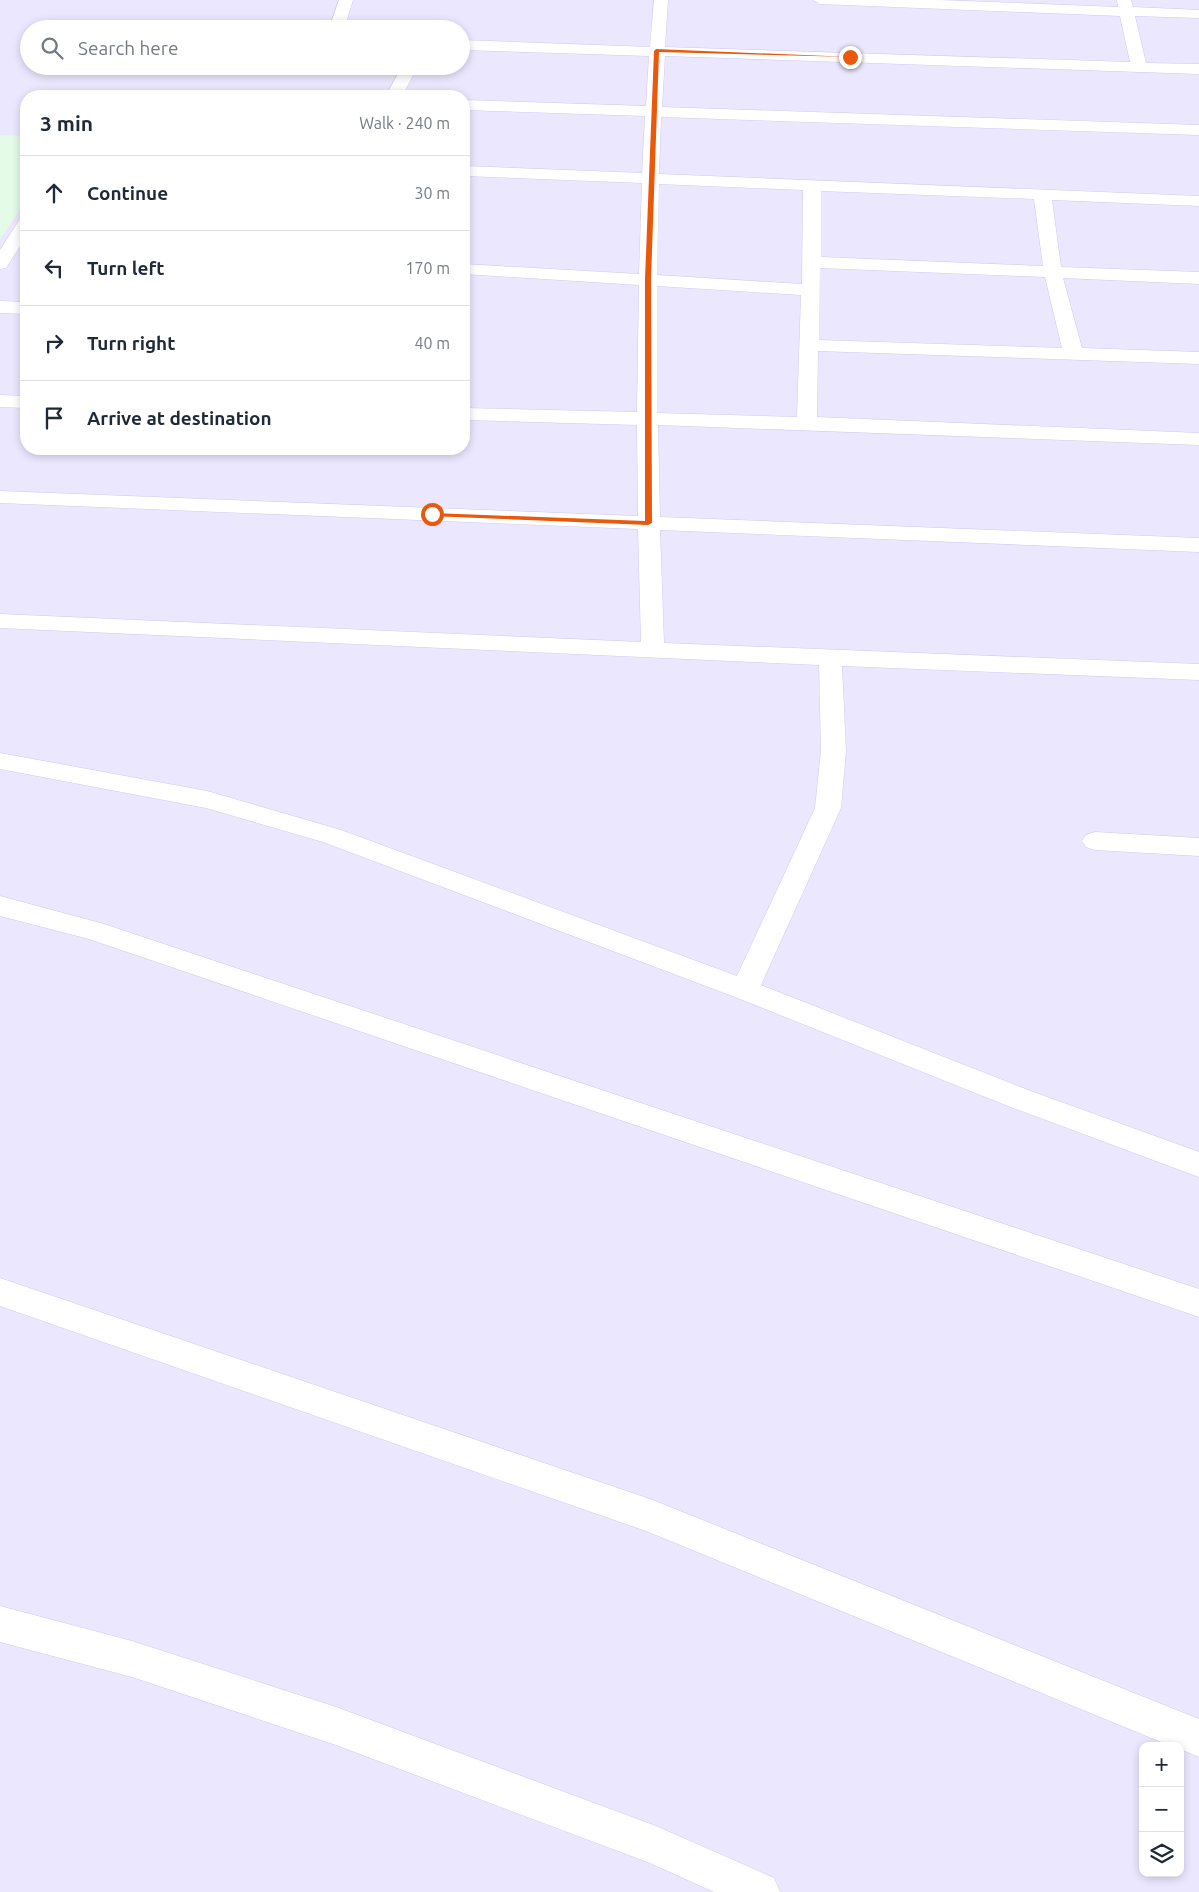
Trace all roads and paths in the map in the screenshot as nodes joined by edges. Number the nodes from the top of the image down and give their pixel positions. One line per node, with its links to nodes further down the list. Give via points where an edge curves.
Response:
1 (346, 0): 6 (street)
2 (660, 0): 8 (street)
3 (820, 0): 4 (street)
4 (1126, 6): 5 (street); 9 (street)
5 (1199, 14)
6 (339, 20)
7 (470, 45): 8 (street)
8 (656, 51): 9 (street); 14 (street)
9 (1139, 67): 10 (street)
10 (1199, 70)
11 (405, 75): 12 (street)
12 (397, 90)
13 (470, 105): 14 (street)
14 (655, 112): 15 (street); 17 (street)
15 (1199, 130)
16 (470, 171): 17 (street)
17 (651, 179): 18 (street); 27 (street)
18 (812, 185): 19 (street); 22 (street)
19 (1042, 194): 20 (street); 25 (street)
20 (1199, 201)
21 (20, 244): 23 (street)
22 (813, 262): 25 (street); 28 (street)
23 (0, 264)
24 (470, 269): 27 (street)
25 (1053, 273): 26 (street); 32 (street)
26 (1199, 278)
27 (648, 279): 28 (street); 37 (street)
28 (812, 290): 31 (street)
29 (0, 307): 30 (street)
30 (20, 308)
31 (808, 345): 32 (street); 38 (street)
32 (1073, 352): 33 (street)
33 (1199, 358)
34 (0, 401): 35 (street)
35 (20, 402)
36 (470, 414): 37 (street)
37 (648, 419): 38 (street); 41 (street)
38 (807, 423): 39 (street)
39 (1199, 439)
40 (0, 497): 41 (street)
41 (648, 523): 42 (street); 44 (street)
42 (1199, 545)
43 (0, 621): 44 (street)
44 (653, 650): 45 (street)
45 (830, 658): 46 (street); 51 (street, via 836,748 828,808)
46 (1199, 672)
47 (0, 761): 51 (street, via 207,800 332,836)
48 (1095, 841): 49 (street)
49 (1199, 847)
50 (0, 906): 54 (street, via 103,934)
51 (745, 990): 52 (street, via 1018,1098)
52 (1199, 1165)
53 (0, 1292): 56 (street, via 650,1516)
54 (1199, 1303)
55 (0, 1624): 57 (street, via 132,1659 336,1726 656,1846)
56 (1199, 1738)
57 (760, 1892)

